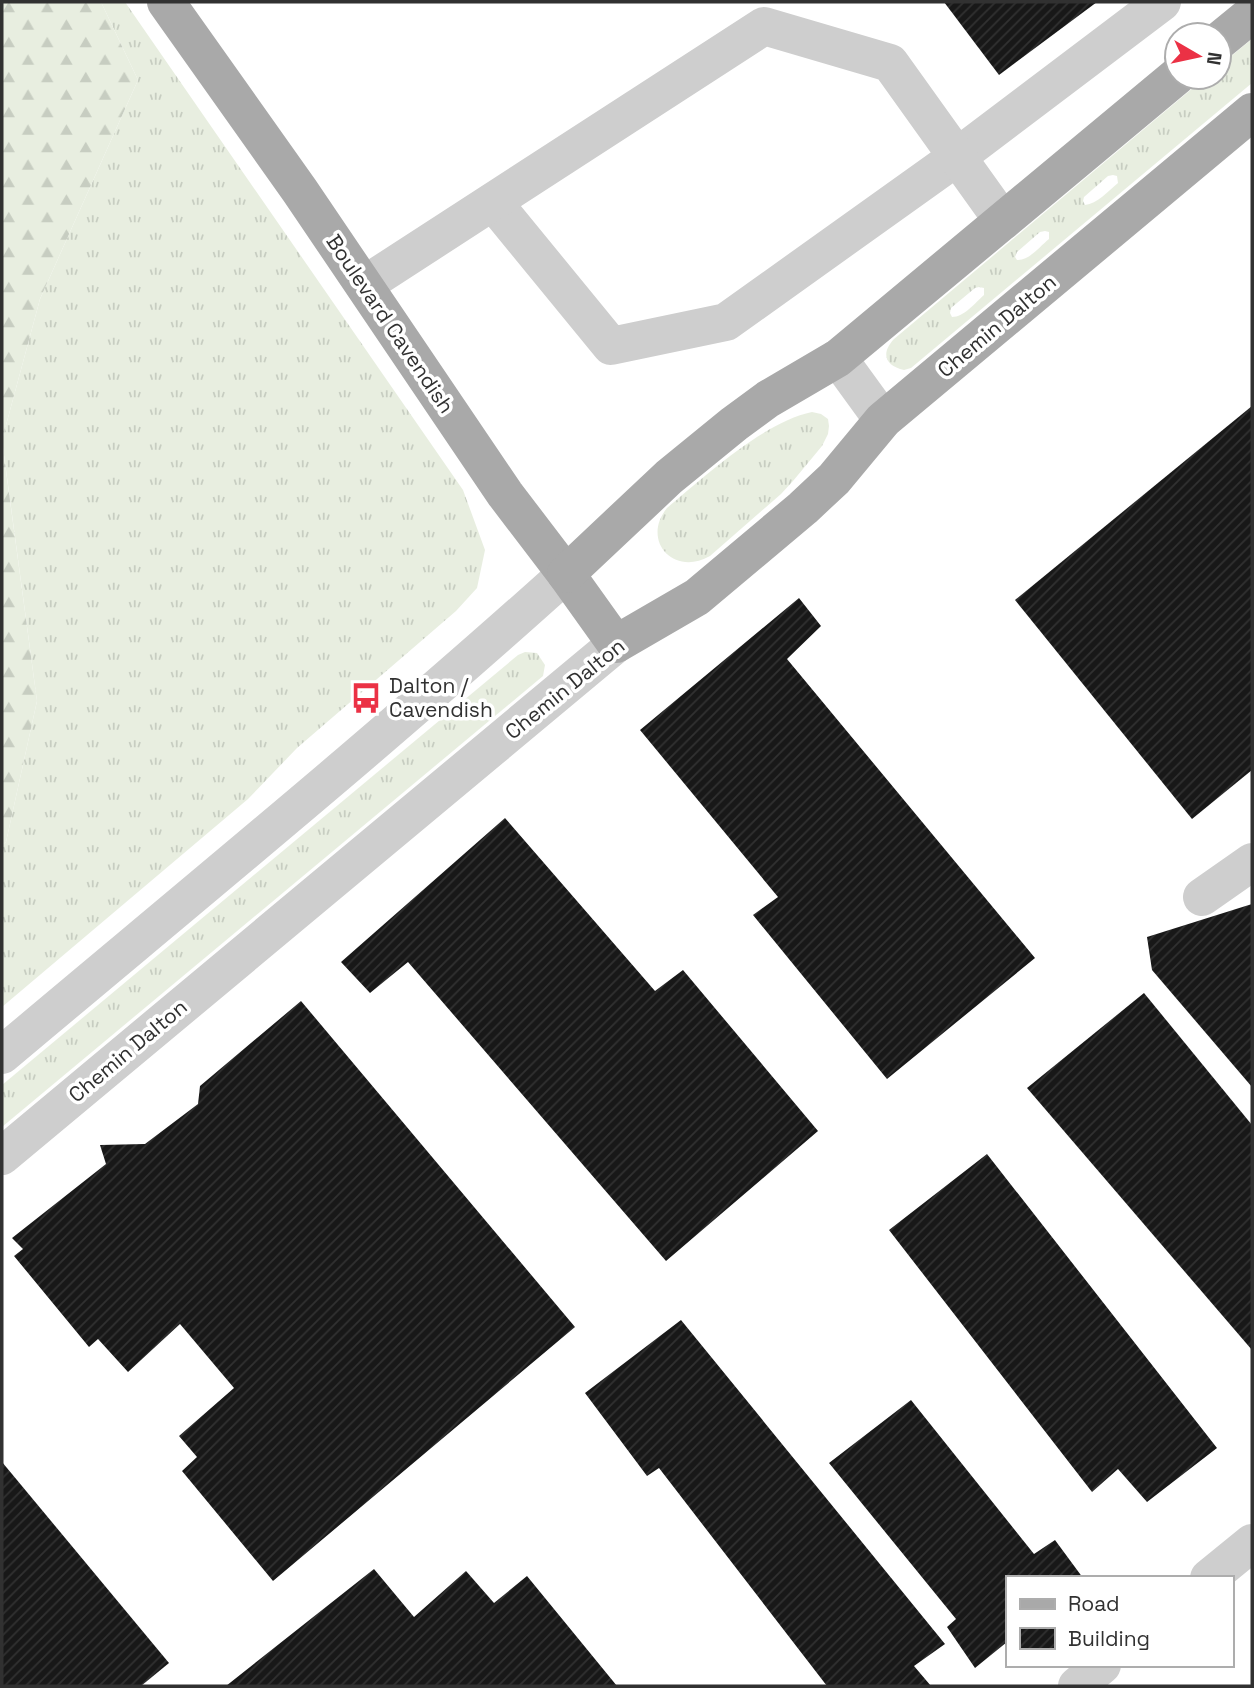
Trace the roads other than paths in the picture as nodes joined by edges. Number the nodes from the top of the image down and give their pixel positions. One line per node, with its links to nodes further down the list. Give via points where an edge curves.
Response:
1 (166, 2): 10 (main road, Boulevard Cavendish)
2 (1162, 2): 7 (street)
3 (1252, 14): 4 (main road)
4 (1233, 30)
5 (1163, 88): 9 (main road)
6 (1252, 113): 12 (main road, Chemin Dalton)
7 (957, 157): 8 (street, via 890,63 764,26); 8 (street, via 726,322 611,346); 9 (street)
8 (493, 202): 10 (street)
9 (1003, 221): 11 (main road)
10 (363, 285): 13 (main road, Boulevard Cavendish, via 505,494)
11 (838, 358): 12 (street); 13 (main road, via 734,424 669,477)
12 (883, 420): 14 (main road, Chemin Dalton, via 834,479 708,588)
13 (566, 574): 14 (main road, Boulevard Cavendish); 17 (street)
14 (616, 644): 18 (street, Chemin Dalton)
15 (1252, 862): 16 (street)
16 (1202, 897)
17 (2, 1055)
18 (2, 1156)
19 (1252, 1543): 20 (street)
20 (1211, 1576)
21 (1100, 1667): 22 (street)
22 (1077, 1686)

